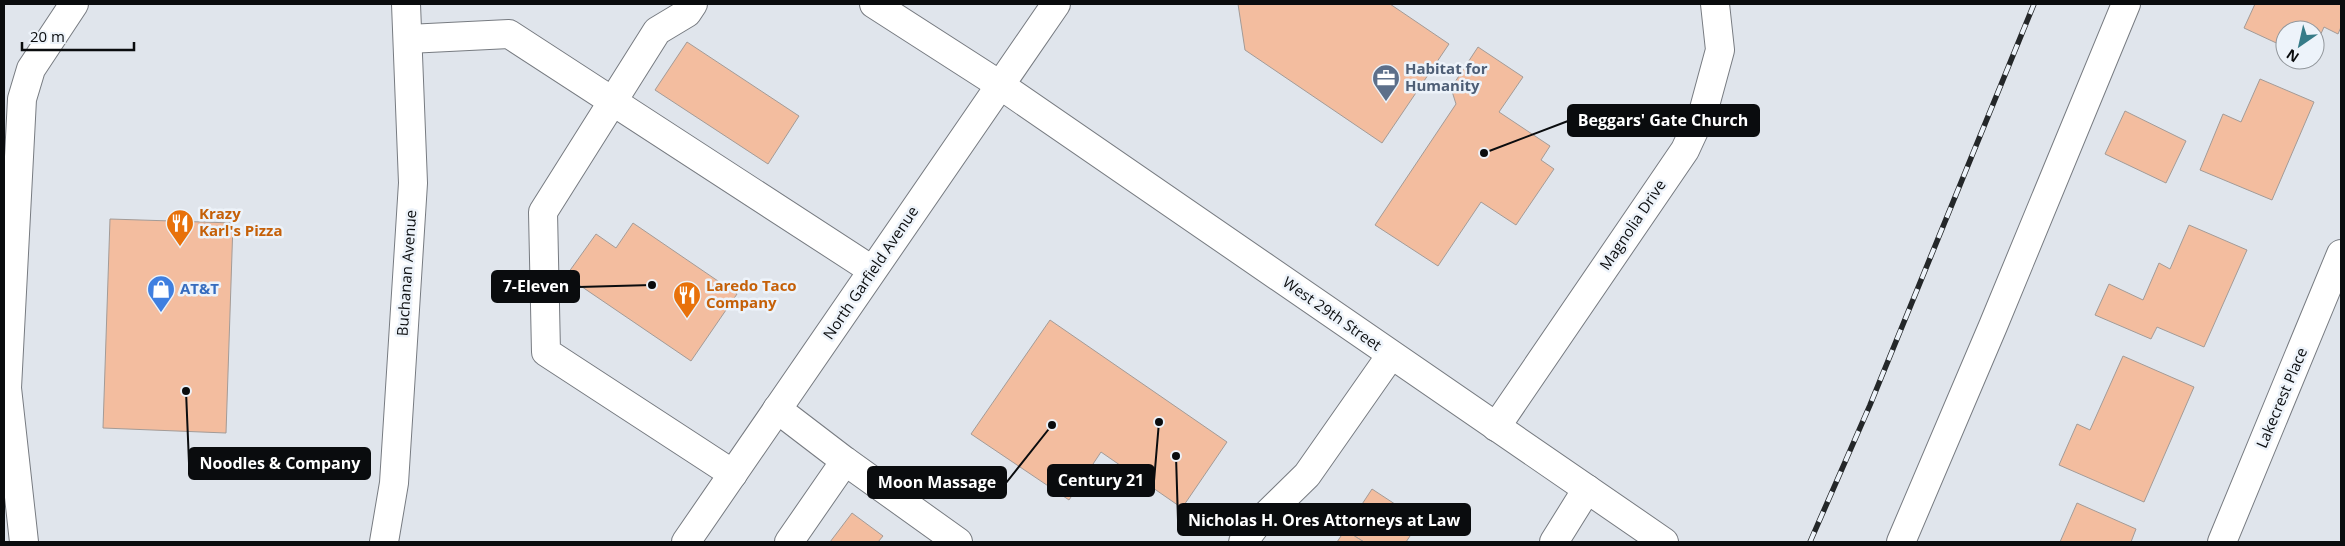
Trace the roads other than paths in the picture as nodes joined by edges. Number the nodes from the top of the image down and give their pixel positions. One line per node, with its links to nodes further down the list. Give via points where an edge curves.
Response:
1 (74, 4): 19 (main road, via 31,69 22,99 7,388)
2 (406, 4): 8 (main road, Buchanan Avenue)
3 (693, 4): 10 (main road, via 687,13 657,31)
4 (874, 4): 9 (main road, West 29th Street)
5 (1056, 4): 9 (main road, North Garfield Avenue)
6 (1715, 4): 15 (main road, Magnolia Drive, via 1720,50 1704,109 1685,150)
7 (2126, 4): 27 (main road)
8 (408, 39): 10 (main road, via 509,34); 20 (main road, Buchanan Avenue, via 413,184 394,483)
9 (1000, 85): 12 (main road, North Garfield Avenue); 13 (main road, West 29th Street)
10 (612, 101): 12 (main road); 17 (main road, via 543,212 546,352)
11 (2341, 254): 28 (main road, Lakecrest Place)
12 (872, 270): 14 (main road, North Garfield Avenue)
13 (1391, 355): 15 (main road, West 29th Street); 24 (main road, via 1307,475)
14 (777, 409): 16 (main road); 17 (main road, North Garfield Avenue)
15 (1496, 427): 18 (main road, West 29th Street)
16 (845, 461): 22 (main road); 23 (main road)
17 (733, 474): 21 (main road, North Garfield Avenue)
18 (1587, 489): 25 (main road); 26 (main road, West 29th Street)
19 (24, 542)
20 (384, 542)
21 (686, 542)
22 (789, 542)
23 (958, 542)
24 (1243, 542)
25 (1554, 542)
26 (1664, 542)
27 (1901, 542)
28 (2222, 542)

